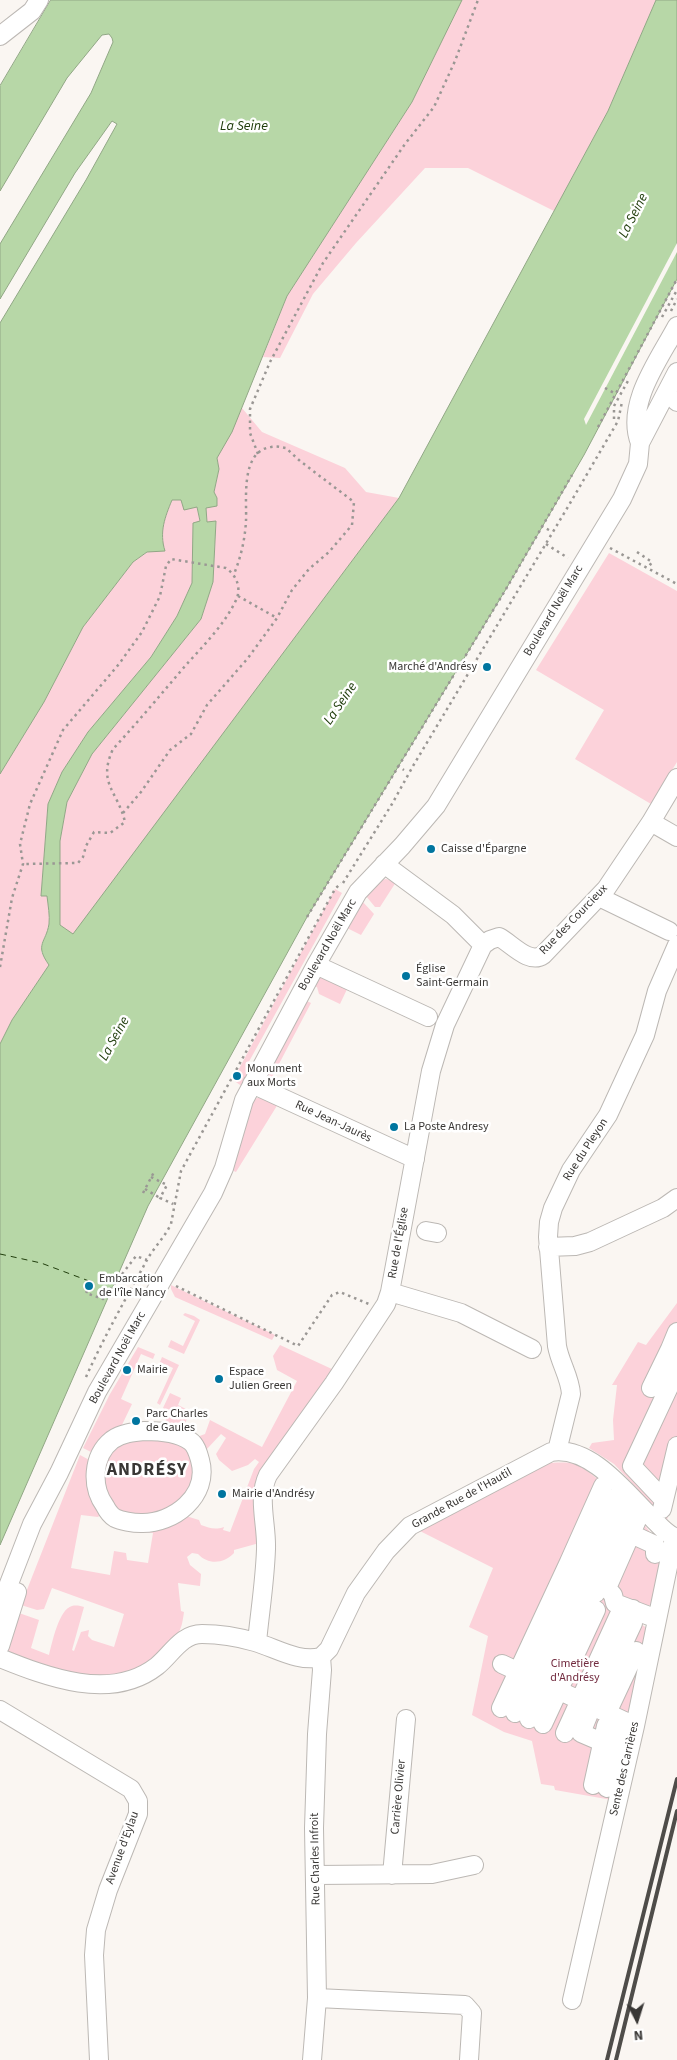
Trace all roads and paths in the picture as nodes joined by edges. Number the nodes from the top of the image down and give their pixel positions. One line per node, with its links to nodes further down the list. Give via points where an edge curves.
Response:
1 (38, 0): 3 (street, via 32,10)
2 (478, 0): 12 (path, via 434,107 324,263 270,362 250,409 250,433)
3 (0, 36)
4 (677, 279): 8 (path)
5 (677, 326): 11 (street, Boulevard Noël Marc, via 639,400 636,433)
6 (677, 372): 11 (street, Boulevard Noël Marc)
7 (605, 388): 8 (path)
8 (616, 394): 10 (path)
9 (618, 421): 16 (path)
10 (598, 427)
11 (640, 443): 17 (street, Boulevard Noël Marc, via 634,476)
12 (258, 454): 21 (path, via 250,463 245,491 244,538); 24 (path, via 269,447 286,448 354,502 352,525 292,590)
13 (572, 475): 14 (path)
14 (541, 526): 15 (path); 25 (path)
15 (549, 530)
16 (546, 544): 19 (path); 33 (path)
17 (604, 544): 19 (street, Boulevard Noël Marc); 20 (path)
18 (637, 552): 20 (path, via 652,562)
19 (582, 566): 32 (street, Boulevard Noël Marc, via 436,806)
20 (648, 568): 22 (path)
21 (234, 574): 23 (path); 31 (path, via 225,568 171,559 166,566 160,596 142,632 63,730 30,804 20,844)
22 (677, 584)
23 (238, 596): 24 (path); 28 (path, via 209,640 113,749 106,773 111,792)
24 (277, 618): 28 (path, via 207,705 191,734 170,750)
25 (397, 766): 26 (path); 36 (path)
26 (404, 770)
27 (677, 778): 29 (street, Rue des Courcieux)
28 (123, 814): 31 (path, via 125,822 110,833 94,832 78,863)
29 (651, 822): 30 (street); 35 (street, Rue des Courcieux)
30 (677, 837)
31 (24, 864): 39 (path, via 12,898)
32 (384, 864): 34 (street, Boulevard Noël Marc); 38 (street, via 454,915)
33 (342, 883): 34 (path); 51 (path, via 335,889 181,1171)
34 (358, 892): 40 (street, Boulevard Noël Marc)
35 (598, 897): 37 (street); 38 (street, Rue des Courcieux, via 537,958 526,955 499,937)
36 (307, 917)
37 (673, 938): 52 (street, Rue du Pleyon, via 645,1035 602,1127 571,1170 553,1208)
38 (482, 945): 44 (street, Rue de l'Église, via 445,1025 431,1071)
39 (0, 962): 41 (path)
40 (316, 965): 42 (street); 43 (street, Boulevard Noël Marc)
41 (0, 967)
42 (428, 1017)
43 (252, 1084): 44 (street, Rue Jean-Jaurès); 54 (street, Boulevard Noël Marc, via 213,1193)
44 (415, 1159): 56 (street, Rue de l'Église, via 421,1230)
45 (154, 1172): 46 (path)
46 (151, 1177): 47 (path); 49 (path, via 167,1185)
47 (145, 1189): 48 (path); 49 (path)
48 (143, 1193)
49 (160, 1198): 51 (path)
50 (677, 1198): 52 (street, via 663,1208 590,1242)
51 (173, 1204): 53 (path, via 171,1224)
52 (548, 1247): 59 (street, Rue du Pleyon, via 557,1346)
53 (147, 1260): 54 (path, via 144,1268); 55 (path, via 136,1256 103,1299 86,1293 92,1282)
54 (162, 1280): 56 (path, via 298,1346 332,1295 340,1292 376,1307); 65 (street, Boulevard Noël Marc, via 97,1392)
55 (89, 1281)
56 (390, 1292): 59 (street, via 461,1313); 72 (street, Rue de l'Église, via 380,1314 264,1484 266,1546)
57 (677, 1332): 58 (street)
58 (673, 1351): 61 (street)
59 (546, 1354): 63 (street, Rue du Pleyon, via 568,1376 571,1394)
60 (677, 1370): 61 (street)
61 (663, 1393): 62 (street, via 626,1461 663,1505)
62 (677, 1446)
63 (557, 1451): 67 (street, via 572,1452 593,1462); 75 (street, Grande Rue de l'Hautil, via 545,1454 410,1526 386,1551 356,1593 330,1649)
64 (98, 1462): 64 (street, via 95,1483 102,1503 116,1518 130,1522 162,1521 178,1513 195,1493 201,1473 199,1457 191,1442 160,1431 131,1432 120,1436 111,1441)
65 (59, 1474): 70 (street, Boulevard Noël Marc, via 32,1524); 73 (street, Boulevard Noël Marc)
66 (615, 1514): 68 (street, via 655,1545); 69 (street); 69 (street)
67 (675, 1538): 71 (street, Sente des Carrières)
68 (655, 1554)
69 (593, 1592): 71 (street); 77 (street); 77 (street); 77 (street)
70 (0, 1607)
71 (656, 1619): 82 (street, Sente des Carrières)
72 (257, 1642): 75 (street, via 302,1658); 76 (street, via 192,1635 156,1666 127,1680 109,1684 79,1683)
73 (0, 1646)
74 (636, 1651): 77 (street)
75 (321, 1657): 85 (street, Rue Charles Infroit, via 314,1828)
76 (0, 1658)
77 (578, 1659): 78 (street); 78 (street); 78 (street); 78 (street)
78 (569, 1696): 81 (street); 81 (street); 81 (street); 82 (street); 83 (street, via 581,1733); 83 (street, via 606,1726); 83 (street, via 620,1728 600,1787)
79 (0, 1710): 89 (street, Avenue d'Eylau, via 130,1789 138,1802 138,1814 96,1930 94,1955)
80 (406, 1719): 86 (street, Carrière Olivier)
81 (534, 1721)
82 (635, 1726): 88 (street, Sente des Carrières)
83 (602, 1742)
84 (474, 1865): 86 (street, via 432,1874)
85 (316, 1875): 86 (street); 87 (street, Rue Charles Infroit)
86 (392, 1875)
87 (317, 1998): 90 (street, Rue Charles Infroit); 91 (street, via 465,2005 472,2013)
88 (572, 2000)
89 (99, 2060)
90 (312, 2060)
91 (469, 2060)

